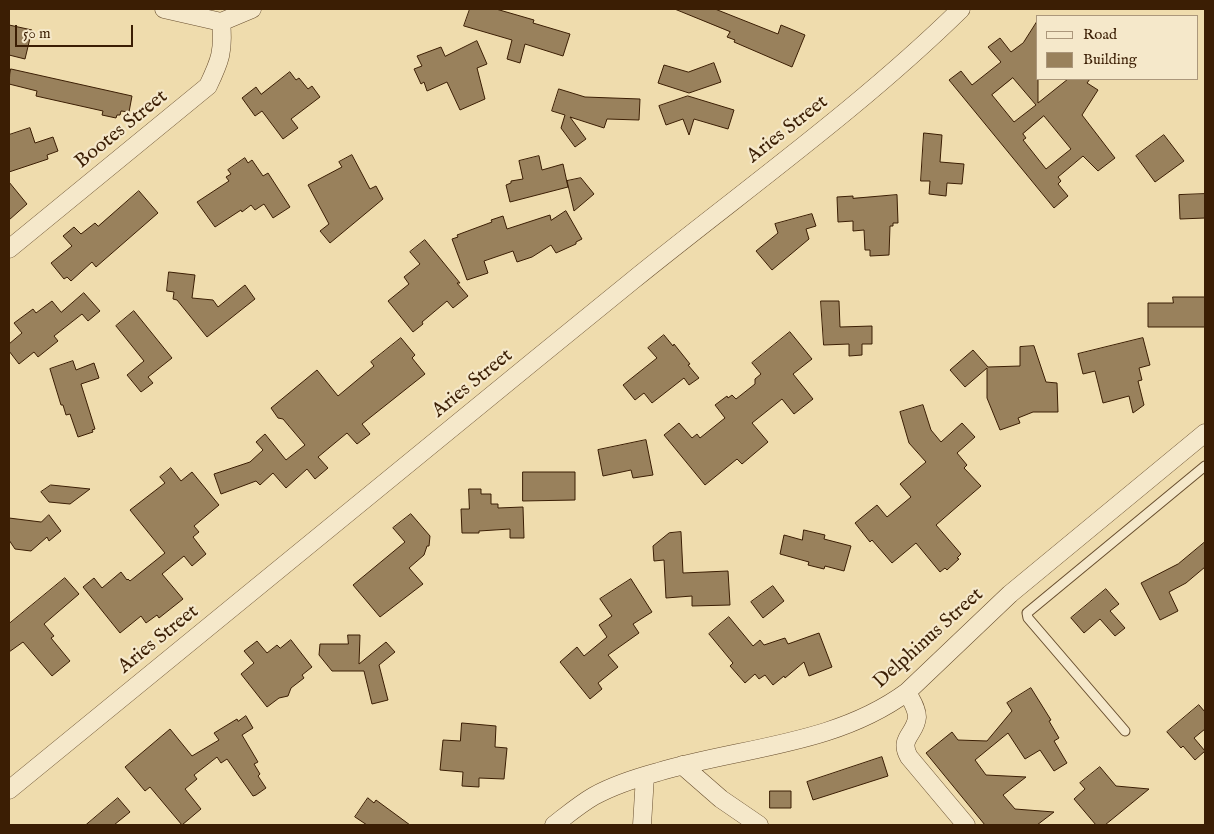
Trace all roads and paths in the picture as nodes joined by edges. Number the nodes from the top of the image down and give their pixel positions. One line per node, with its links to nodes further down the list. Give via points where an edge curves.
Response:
1 (164, 9): 4 (street)
2 (252, 9): 4 (street)
3 (962, 9): 12 (street, Aries Street, via 849,109 681,241)
4 (221, 22): 5 (street, Bootes Street, via 221,58 208,86)
5 (9, 249)
6 (1205, 433): 8 (street, Delphinus Street, via 1010,594)
7 (1205, 466): 9 (lane, via 1028,613 1028,618)
8 (907, 692): 10 (street, Delphinus Street, via 872,714 845,725 795,741); 16 (street, via 917,711 917,720 905,750)
9 (1125, 730)
10 (682, 765): 11 (street, Delphinus Street); 15 (street, via 721,799)
11 (645, 776): 13 (street, Delphinus Street, via 595,796); 14 (street)
12 (9, 790)
13 (554, 825)
14 (642, 825)
15 (759, 825)
16 (966, 825)

